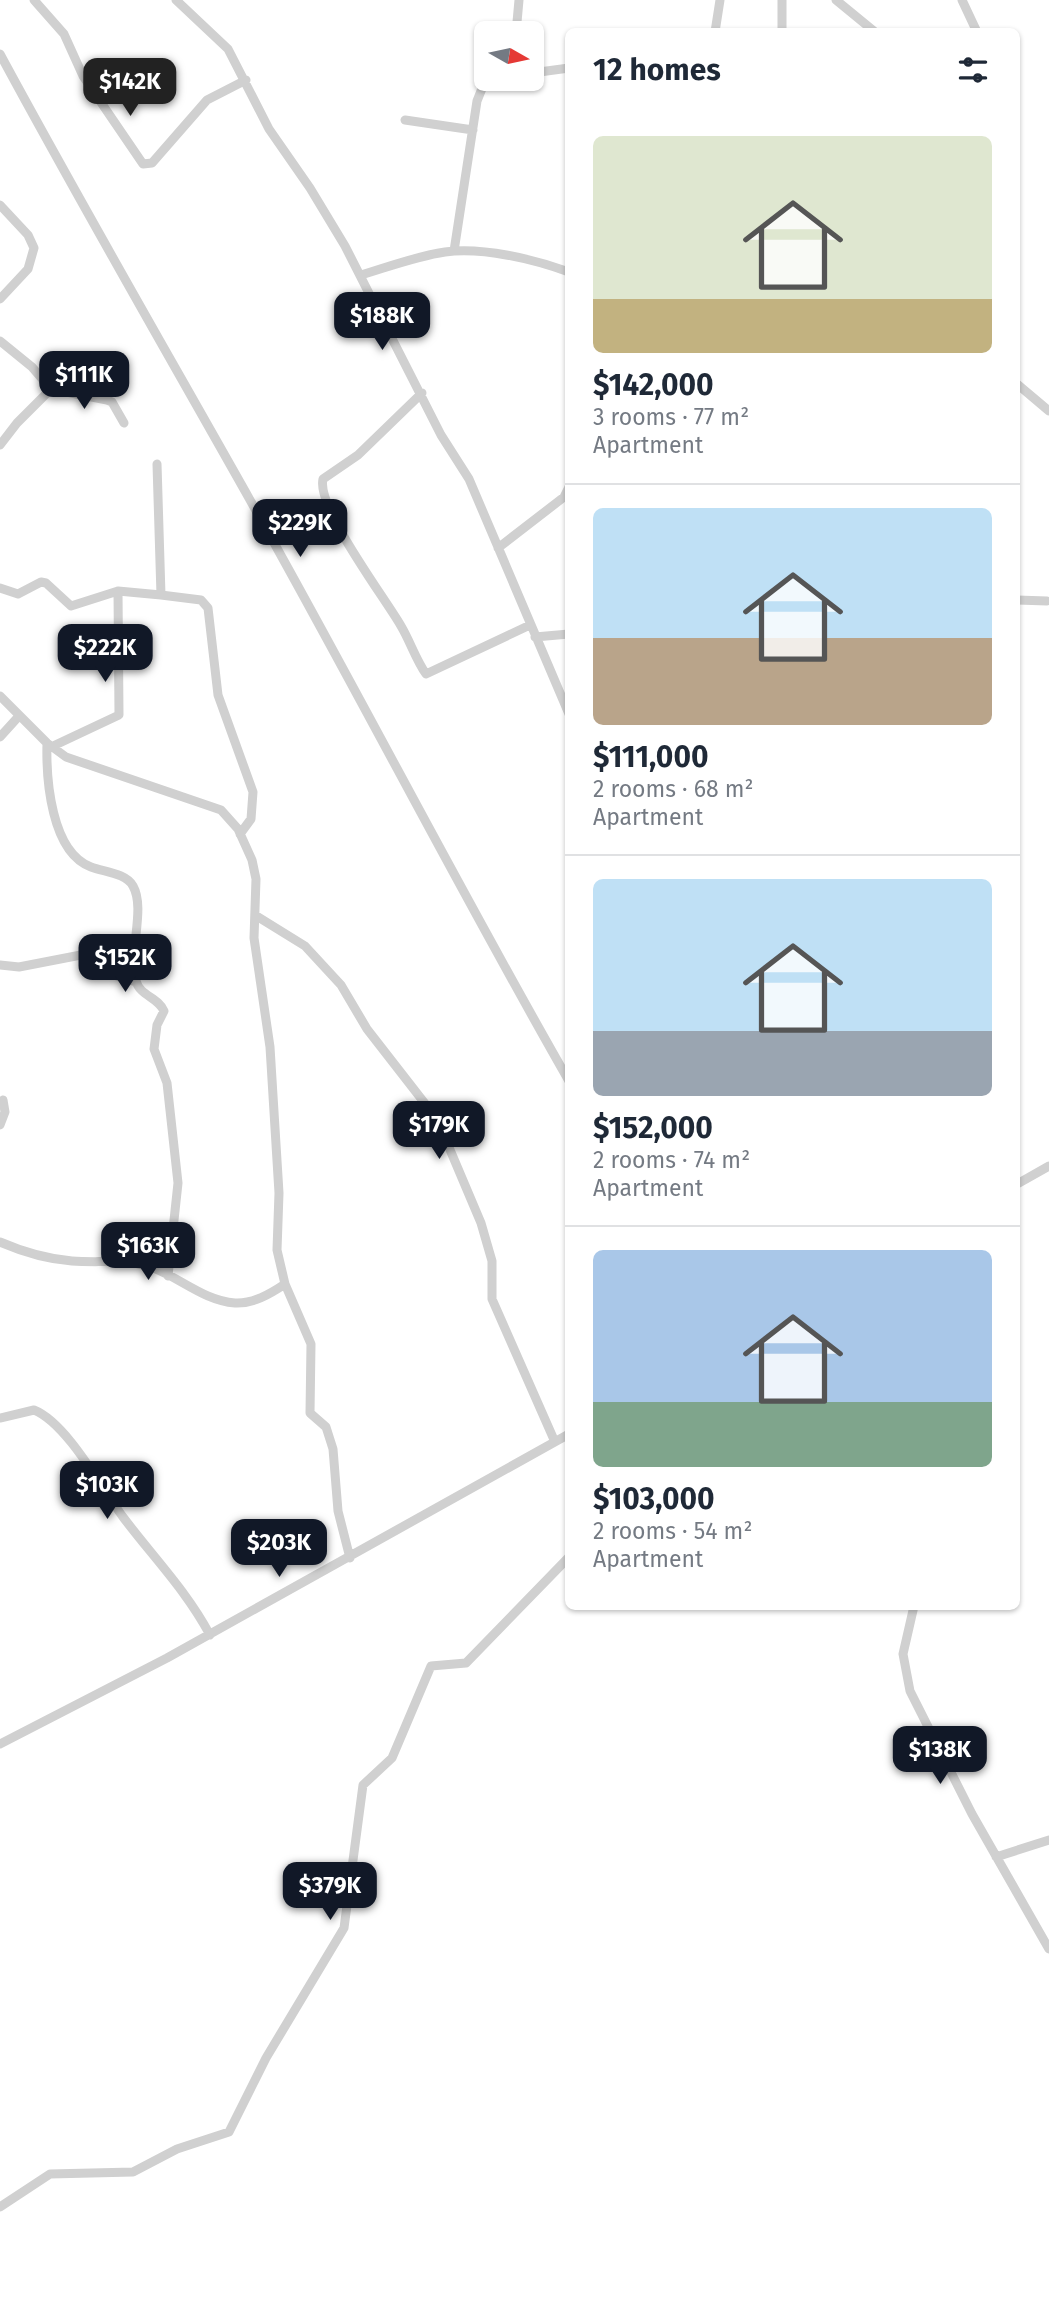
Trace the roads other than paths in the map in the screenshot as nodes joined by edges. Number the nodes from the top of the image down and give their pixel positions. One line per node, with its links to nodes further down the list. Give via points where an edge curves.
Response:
1 (35, 0): 2 (street); 17 (street, via 64,34 83,76 143,164 152,163 207,100)
2 (41, 0)
3 (176, 0): 17 (street, via 228,49)
4 (519, 0): 9 (street)
5 (720, 0): 10 (street)
6 (782, 0): 11 (street)
7 (835, 0): 12 (street)
8 (962, 0): 13 (street)
9 (517, 21)
10 (716, 28)
11 (782, 28)
12 (870, 28)
13 (975, 28)
14 (0, 54): 53 (street)
15 (565, 69): 16 (street)
16 (544, 71)
17 (246, 80): 24 (street, via 269,129)
18 (482, 91): 20 (street)
19 (405, 120): 20 (street)
20 (472, 130): 22 (street)
21 (0, 205): 25 (street, via 34,248 27,268)
22 (454, 251): 23 (street, via 531,258); 24 (street)
23 (565, 271)
24 (361, 275): 29 (street)
25 (0, 299)
26 (0, 341): 28 (street)
27 (1020, 387): 30 (street)
28 (51, 389): 31 (street, via 113,402); 32 (street)
29 (422, 393): 35 (street, via 470,480); 41 (street, via 359,455 323,479 323,494 347,544 401,625 426,674)
30 (1049, 411)
31 (124, 423)
32 (0, 445)
33 (157, 464): 38 (street)
34 (565, 495): 35 (street)
35 (498, 548): 41 (street)
36 (0, 588): 37 (street, via 18,594 46,583 71,606)
37 (118, 591): 38 (street); 48 (street, via 119,715)
38 (161, 595): 49 (street, via 201,600 208,608 218,695 253,792 251,819)
39 (1020, 600): 40 (street)
40 (1048, 601)
41 (530, 625): 43 (street)
42 (565, 634): 43 (street)
43 (535, 637): 45 (street)
44 (0, 696): 46 (street)
45 (565, 705)
46 (19, 716): 47 (street); 48 (street)
47 (0, 737)
48 (49, 745): 49 (street, via 66,757 220,810); 52 (street, via 47,789 75,857 124,878 136,890)
49 (240, 834): 50 (street, via 256,879)
50 (255, 915): 60 (street, via 255,949 271,1059 279,1193 276,1240); 63 (street, via 304,946 341,985 367,1029 437,1119 481,1223 492,1261 492,1299)
51 (0, 965): 52 (street, via 19,967 86,954 117,976)
52 (136, 982): 59 (street, via 164,1011 154,1049 167,1083 177,1183)
53 (565, 1074)
54 (3, 1100): 55 (street)
55 (0, 1125)
56 (1049, 1166): 57 (street)
57 (1020, 1182)
58 (0, 1242): 59 (street, via 48,1258 125,1261)
59 (168, 1276): 60 (street, via 204,1296 234,1303 254,1301)
60 (285, 1284): 64 (street, via 311,1344 310,1413 326,1427)
61 (0, 1418): 67 (street, via 34,1410 59,1432 193,1603)
62 (565, 1436): 63 (street)
63 (555, 1441): 64 (street)
64 (350, 1558): 67 (street)
65 (565, 1561): 72 (street, via 466,1663 431,1666 392,1758 363,1785 344,1928 266,2058 229,2132 177,2149 133,2172 50,2174)
66 (913, 1610): 70 (street, via 902,1654 910,1691)
67 (210, 1634): 68 (street)
68 (0, 1744)
69 (1049, 1840): 70 (street)
70 (996, 1857): 71 (street)
71 (1049, 1949)
72 (0, 2207)

